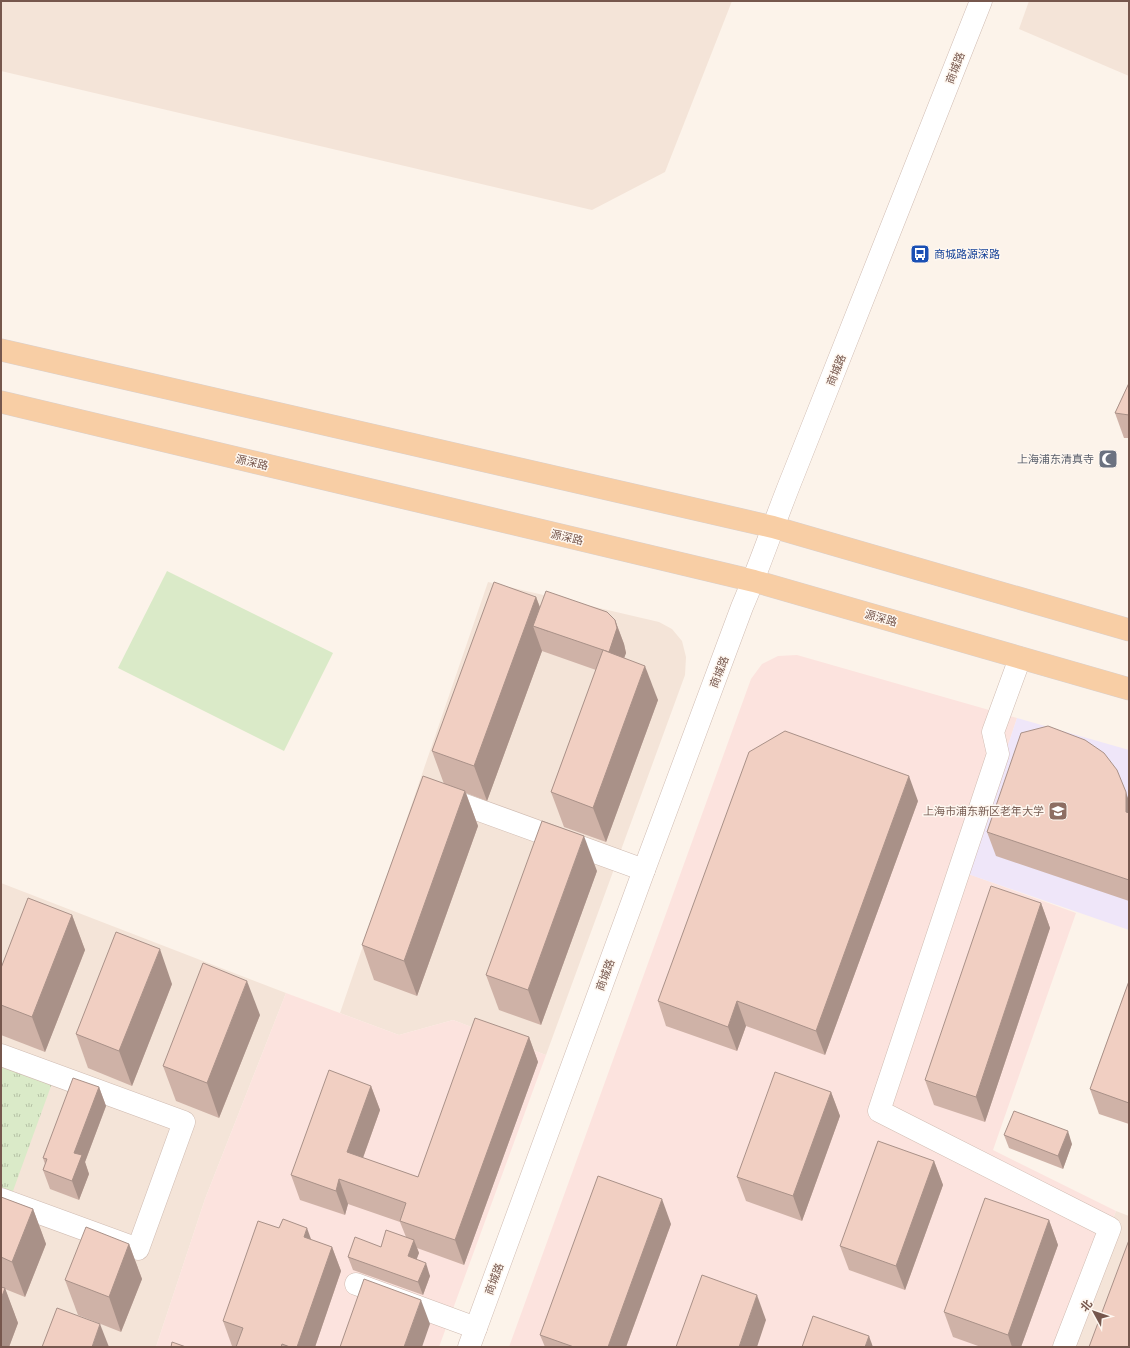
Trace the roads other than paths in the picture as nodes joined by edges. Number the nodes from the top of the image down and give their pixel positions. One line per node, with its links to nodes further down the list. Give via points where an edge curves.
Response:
1 (981, 1): 4 (street, 商城路)
2 (1, 350): 4 (main road)
3 (1, 402): 5 (main road, 源深路)
4 (773, 527): 5 (street, 商城路); 6 (main road)
5 (754, 581): 7 (main road, 源深路); 10 (street, 商城路)
6 (1129, 630)
7 (1020, 658): 8 (main road, 源深路); 15 (street, via 993,732 998,754 879,1111 1110,1228)
8 (1129, 689)
9 (431, 792): 10 (street)
10 (644, 870): 14 (street, 商城路)
11 (1, 1055): 12 (street, via 184,1122 138,1249)
12 (1, 1199)
13 (356, 1284): 14 (street)
14 (472, 1338)
15 (1064, 1347)

